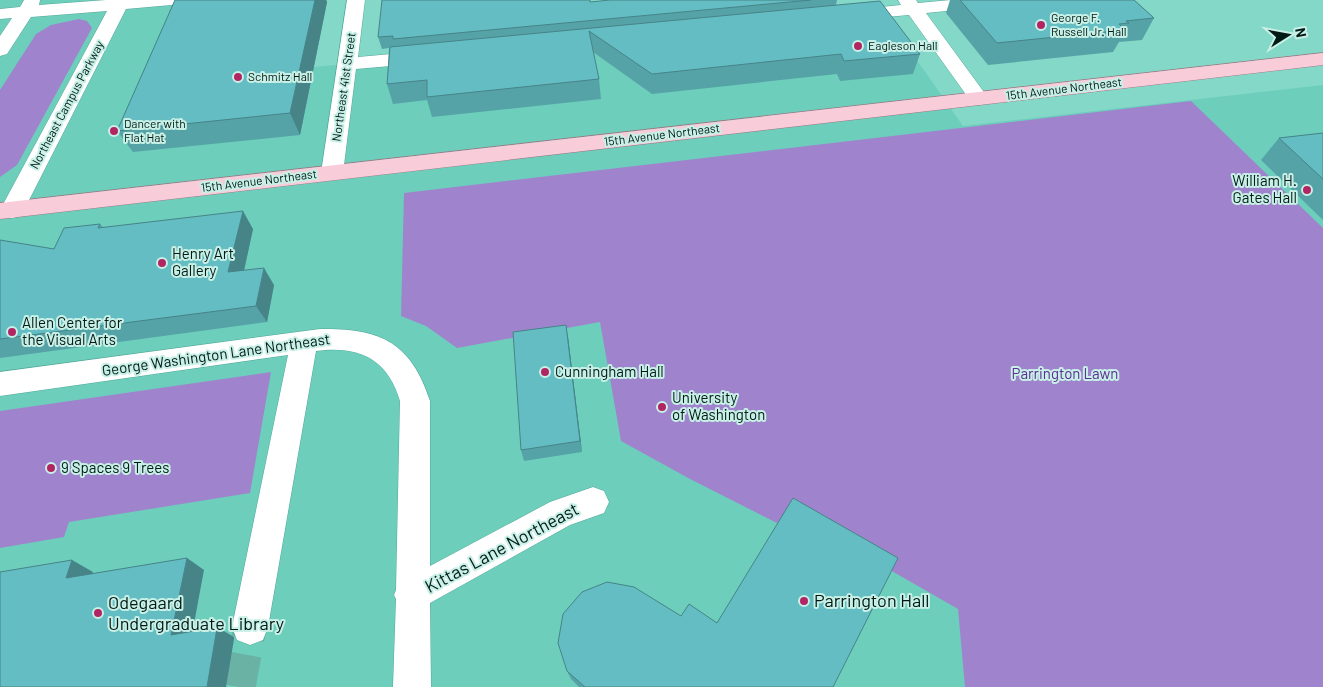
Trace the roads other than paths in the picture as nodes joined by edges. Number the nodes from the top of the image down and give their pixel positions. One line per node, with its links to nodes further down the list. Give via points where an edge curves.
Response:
1 (171, 0): 4 (street)
2 (356, 0): 12 (street, Northeast 41st Street)
3 (1006, 0): 5 (street)
4 (121, 2): 6 (street); 15 (street, Northeast Campus Parkway)
5 (910, 4): 8 (street); 13 (street)
6 (30, 6): 7 (street); 9 (street)
7 (0, 14)
8 (834, 17)
9 (0, 50)
10 (445, 54): 12 (street)
11 (1323, 59): 13 (main road, 15th Avenue Northeast)
12 (347, 64): 14 (street, Northeast 41st Street)
13 (979, 99): 14 (main road, 15th Avenue Northeast)
14 (332, 173): 15 (main road, 15th Avenue Northeast)
15 (6, 210)
16 (304, 342): 17 (street, George Washington Lane Northeast); 19 (street, George Washington Lane Northeast, via 335,339 368,344 389,356 407,375 414,401); 20 (street)
17 (0, 384)
18 (593, 502): 19 (street, Kittas Lane Northeast, via 561,513)
19 (412, 595): 21 (street, George Washington Lane Northeast)
20 (250, 627)
21 (412, 687)

